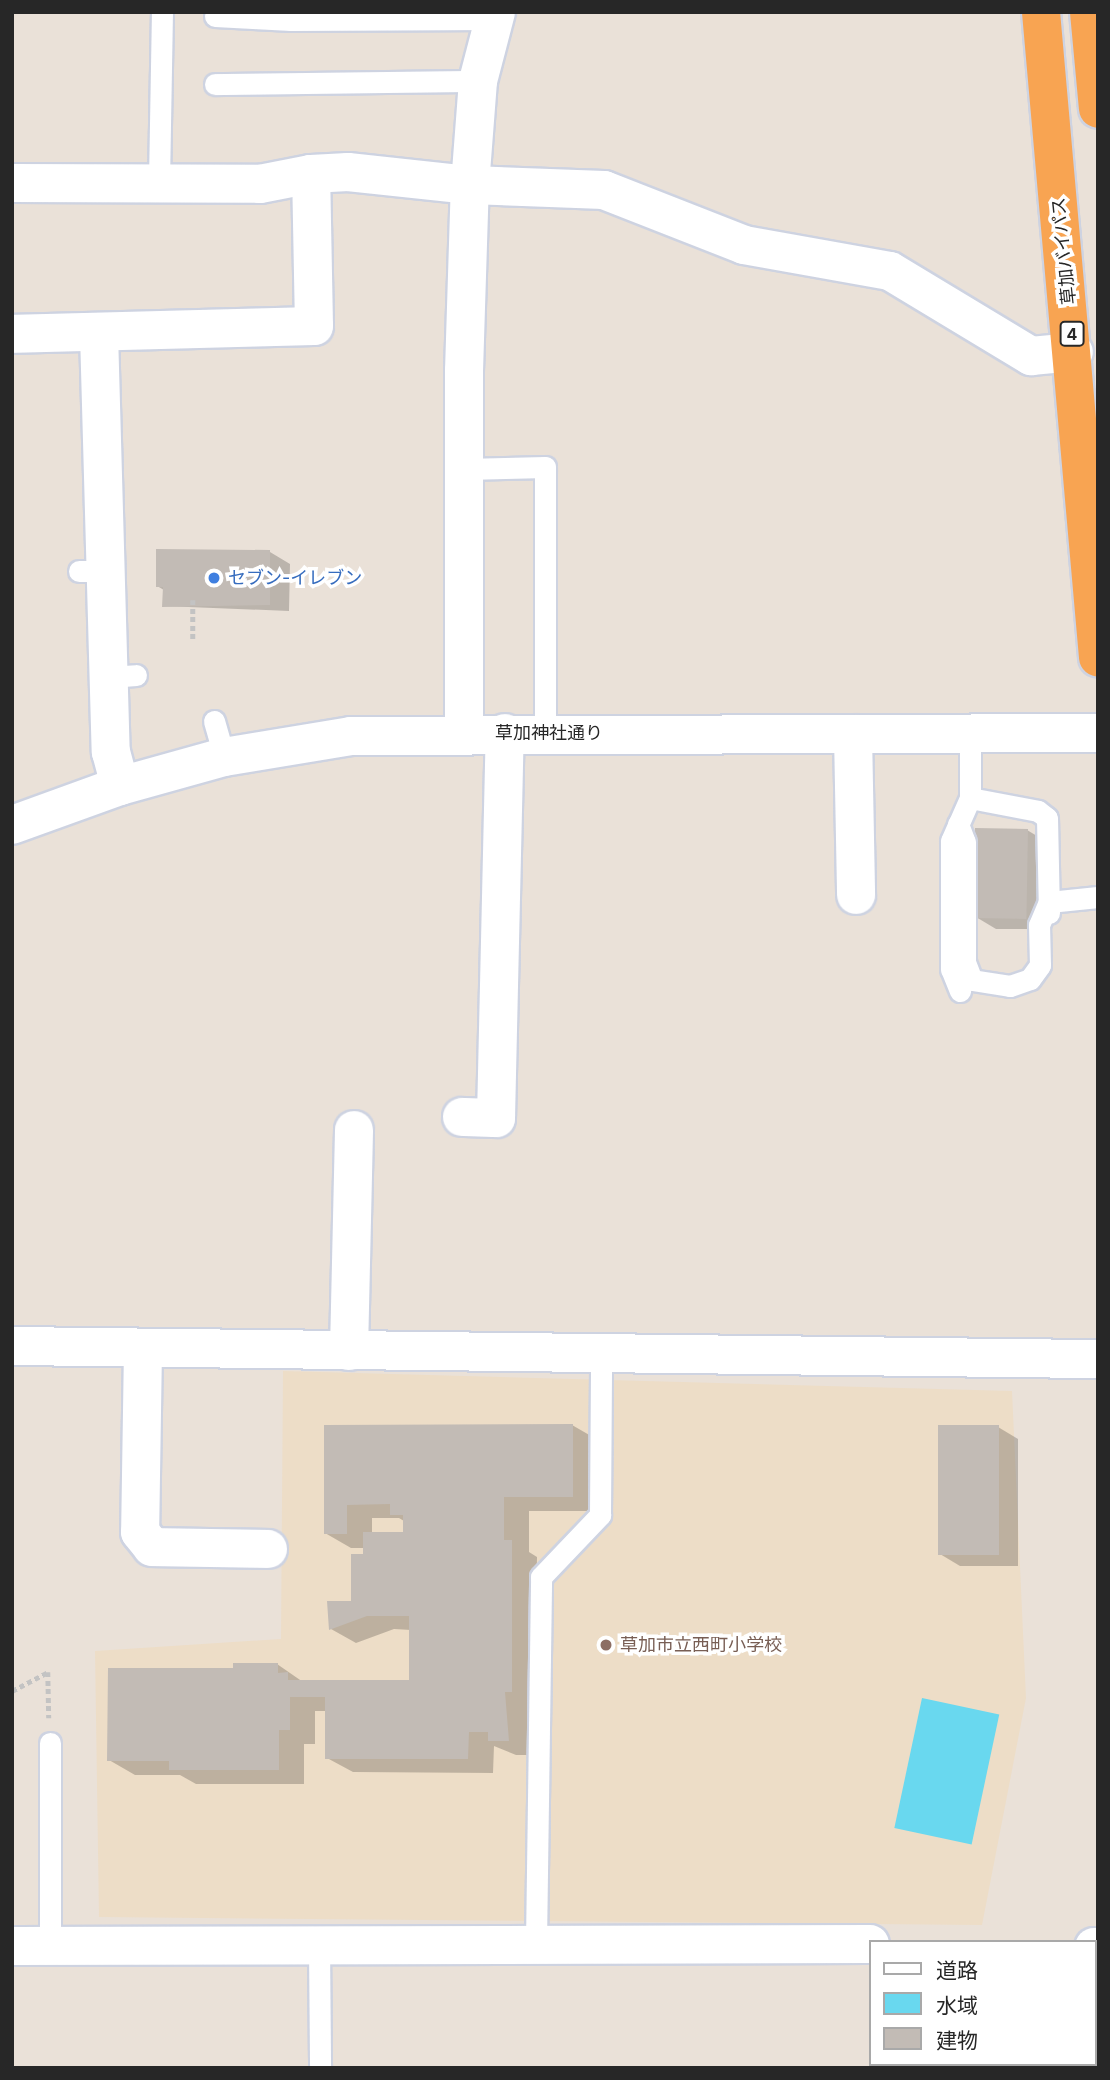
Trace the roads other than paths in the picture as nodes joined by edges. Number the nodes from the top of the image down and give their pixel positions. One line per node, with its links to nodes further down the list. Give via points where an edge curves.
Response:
1 (162, 12): 10 (lane)
2 (1041, 12): 15 (highway, 草加バイパス / 4)
3 (1089, 12): 8 (highway)
4 (495, 15): 5 (lane, via 291,20); 6 (street)
5 (215, 16)
6 (478, 81): 7 (lane); 12 (street)
7 (215, 84)
8 (1098, 109)
9 (311, 174): 10 (street, via 260,184); 12 (street, via 348,172); 13 (street, via 314,326)
10 (159, 182): 11 (street)
11 (12, 183)
12 (470, 185): 15 (street, via 604,190 744,245 890,271 1031,356); 16 (street)
13 (99, 333): 14 (street); 26 (street, via 113,532 93,571 122,676 111,752)
14 (12, 334)
15 (1074, 352): 17 (highway, 草加バイパス / 4)
16 (465, 469): 19 (lane, via 545,467); 20 (street)
17 (1098, 657)
18 (214, 721): 25 (lane)
19 (545, 732): 21 (street, 草加神社通り); 23 (street, 草加神社通り)
20 (464, 733): 21 (street, 草加神社通り); 25 (street, 草加神社通り, via 351,737)
21 (505, 733): 35 (street, via 496,1118)
22 (1098, 733): 24 (street, 草加神社通り)
23 (853, 734): 24 (street, 草加神社通り); 30 (street)
24 (970, 734): 27 (lane)
25 (224, 757): 26 (street, 草加神社通り)
26 (120, 786): 29 (street, 草加神社通り)
27 (970, 798): 28 (lane); 32 (lane, via 1038,811 1047,818)
28 (958, 824): 32 (lane, via 965,842 965,962 972,980 1010,986 1030,979 1040,965 1039,925); 34 (lane, via 951,841 949,893 951,969)
29 (12, 825)
30 (856, 895)
31 (1098, 897): 32 (lane)
32 (1049, 902): 33 (lane)
33 (1050, 930)
34 (960, 991)
35 (462, 1117)
36 (354, 1130): 39 (street)
37 (12, 1346): 38 (street)
38 (143, 1348): 39 (street); 42 (street, via 140,1532 152,1547)
39 (349, 1351): 40 (street)
40 (601, 1353): 41 (street); 44 (lane, via 600,1515 541,1577)
41 (1098, 1359)
42 (268, 1549)
43 (50, 1743): 47 (lane)
44 (536, 1943): 45 (street); 46 (street)
45 (869, 1944)
46 (319, 1945): 47 (street); 48 (lane)
47 (31, 1946)
48 (320, 2068)

